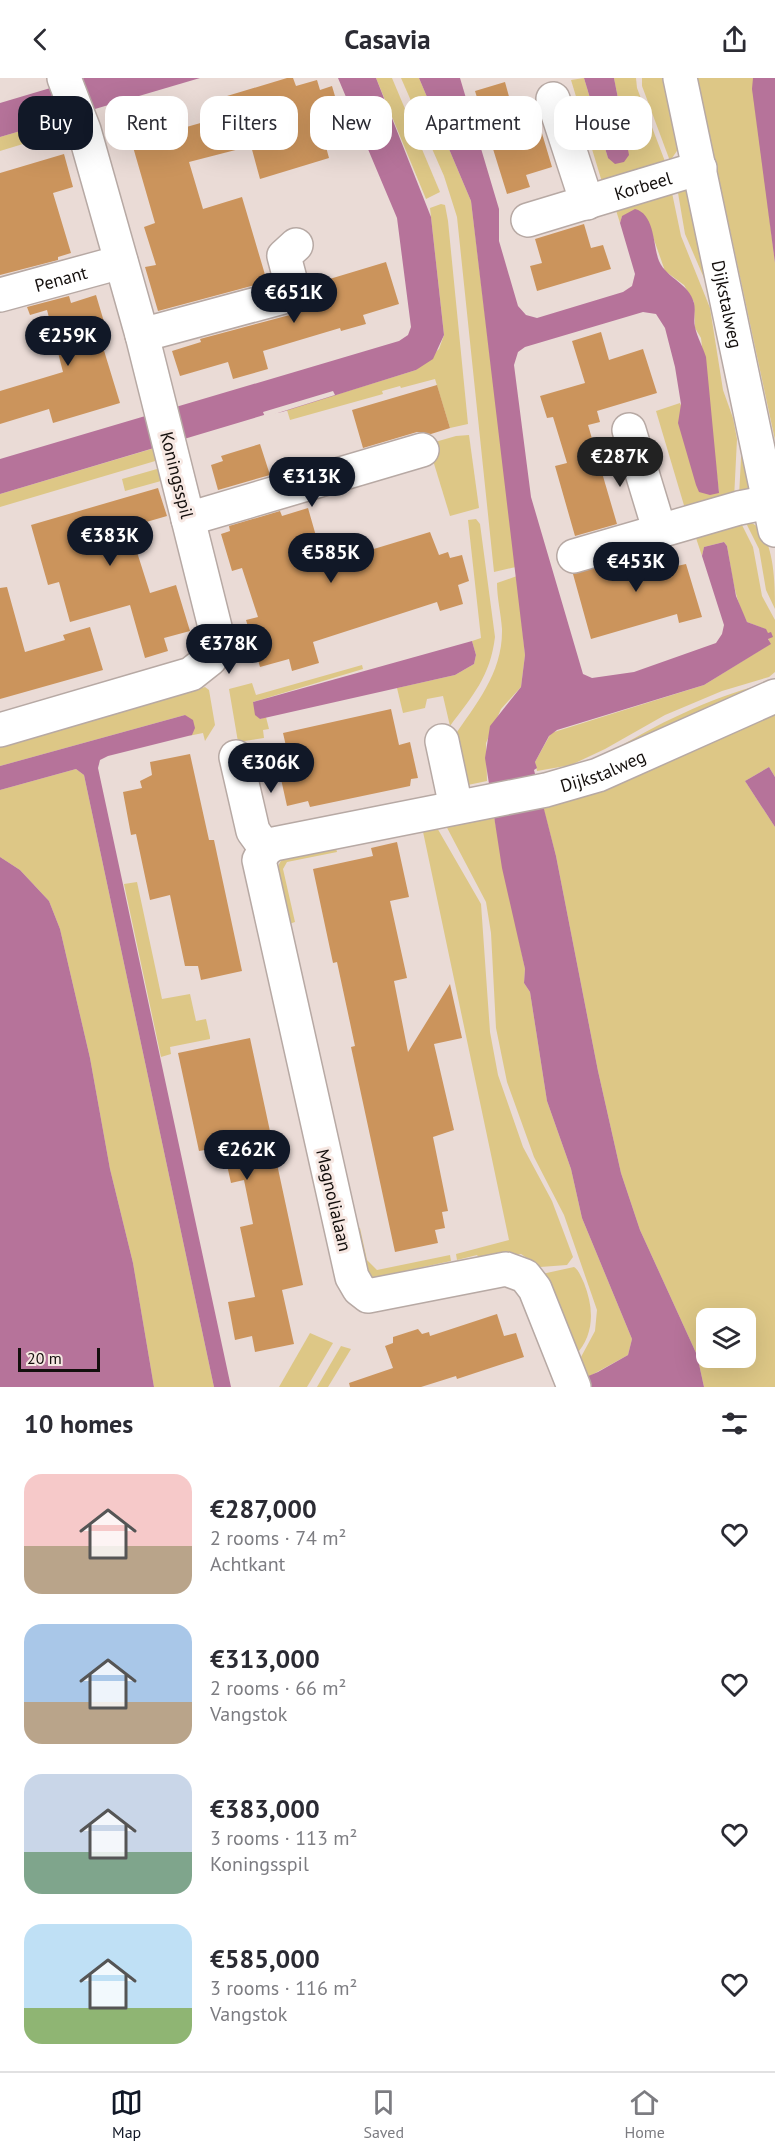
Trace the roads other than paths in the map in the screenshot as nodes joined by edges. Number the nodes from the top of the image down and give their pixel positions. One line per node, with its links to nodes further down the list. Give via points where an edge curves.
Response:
1 (64, 78): 8 (street, Koningsspil)
2 (680, 78): 4 (street, Dijkstalweg)
3 (553, 99): 5 (street)
4 (700, 168): 5 (street, Korbeel); 13 (street, Dijkstalweg)
5 (587, 203): 6 (street, Korbeel)
6 (528, 220)
7 (296, 246): 10 (street, via 284,256 294,294)
8 (121, 261): 9 (street, Penant); 10 (street, Koningsspil)
9 (0, 295)
10 (142, 335): 14 (street, Koningsspil)
11 (629, 430): 15 (street)
12 (422, 450): 14 (street)
13 (772, 516): 15 (street, via 739,508)
14 (188, 519): 18 (street, Koningsspil, via 218,639 210,659 191,674)
15 (660, 532): 16 (street)
16 (574, 556)
17 (775, 696): 21 (street, Dijkstalweg, via 598,775)
18 (0, 730)
19 (442, 741): 21 (street)
20 (236, 757): 22 (street, via 253,831)
21 (469, 805): 22 (street, Dijkstalweg, via 274,844)
22 (266, 849): 23 (street, Magnolialaan, via 260,860 352,1277 368,1296 506,1269 525,1276 535,1289)
23 (573, 1384)

